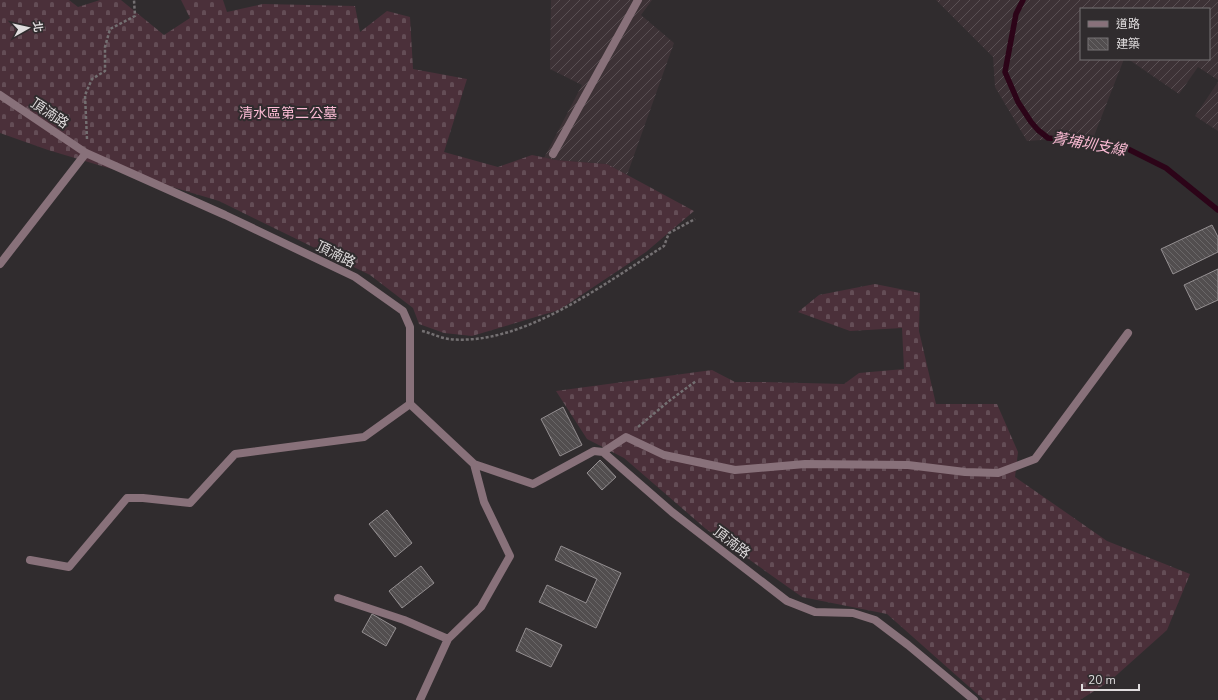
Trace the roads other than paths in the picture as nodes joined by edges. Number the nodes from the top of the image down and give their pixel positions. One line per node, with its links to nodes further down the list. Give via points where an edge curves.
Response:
1 (638, 0): 4 (street)
2 (0, 95): 3 (street, 頂湳路)
3 (86, 153): 5 (street); 7 (street, 頂湳路, via 225,215 355,278 403,311 410,327)
4 (553, 154)
5 (0, 264)
6 (1128, 333): 8 (street, via 1035,459 998,473 908,465 805,464 735,470 664,455 626,436)
7 (410, 404): 9 (street); 10 (street, via 364,437 235,454 190,503 127,498 69,567)
8 (603, 452): 9 (street, via 594,451 533,484); 14 (street, 頂湳路, via 672,512 787,602 815,612 853,613 875,620)
9 (474, 464): 12 (street, via 484,502 510,556 481,607)
10 (30, 560)
11 (338, 598): 12 (street)
12 (448, 638): 13 (street)
13 (420, 700)
14 (974, 700)

